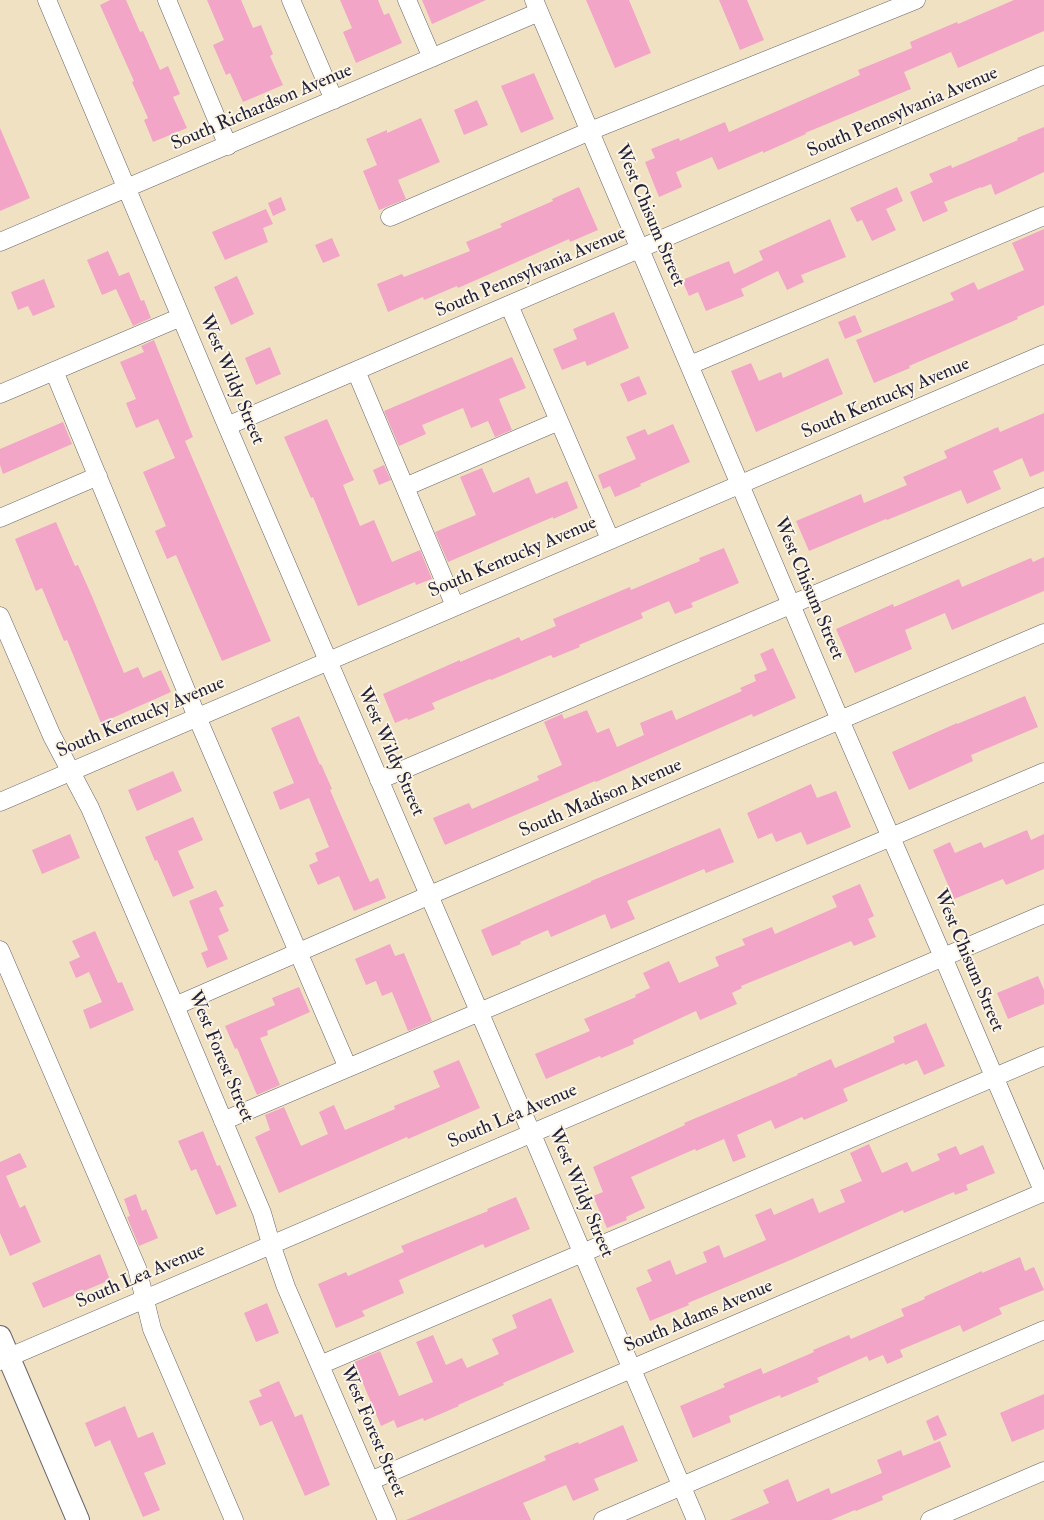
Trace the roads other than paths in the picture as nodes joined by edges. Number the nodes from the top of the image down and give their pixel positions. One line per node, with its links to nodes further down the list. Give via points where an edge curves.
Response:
1 (47, 0): 12 (street, West Wildy Street)
2 (167, 0): 11 (street)
3 (291, 0): 9 (street)
4 (408, 0): 7 (street)
5 (916, 0): 10 (street)
6 (537, 6): 7 (street, South Richardson Avenue); 10 (street, West Chisum Street)
7 (432, 58): 9 (street, South Richardson Avenue)
8 (1044, 75): 16 (street, South Pennsylvania Avenue)
9 (334, 100): 11 (street, South Richardson Avenue)
10 (590, 131): 14 (street); 16 (street, West Chisum Street)
11 (228, 146): 12 (street, South Richardson Avenue)
12 (127, 188): 15 (street, South Richardson Avenue); 18 (street, West Wildy Street)
13 (1044, 216): 20 (street)
14 (390, 217)
15 (0, 242)
16 (641, 249): 17 (street, South Pennsylvania Avenue); 20 (street, West Chisum Street)
17 (510, 305): 22 (street, South Pennsylvania Avenue); 24 (street)
18 (181, 318): 21 (street); 25 (street, West Wildy Street)
19 (1044, 354): 27 (street, South Kentucky Avenue)
20 (690, 365): 27 (street, West Chisum Street)
21 (54, 371): 23 (street); 26 (street)
22 (356, 371): 25 (street, South Pennsylvania Avenue); 28 (street)
23 (0, 394)
24 (559, 421): 28 (street); 31 (street)
25 (227, 426): 36 (street, West Wildy Street)
26 (98, 476): 30 (street); 37 (street)
27 (740, 484): 31 (street, South Kentucky Avenue); 32 (street, West Chisum Street)
28 (405, 488): 33 (street)
29 (1044, 497): 32 (street)
30 (0, 518)
31 (610, 539): 33 (street, South Kentucky Avenue)
32 (791, 604): 38 (street, West Chisum Street); 41 (street)
33 (455, 606): 36 (street, South Kentucky Avenue)
34 (0, 616): 39 (street, West Forest Street)
35 (1044, 633): 38 (street, South Madison Avenue)
36 (328, 661): 37 (street, South Kentucky Avenue); 41 (street, West Wildy Street)
37 (197, 717): 39 (street, South Kentucky Avenue); 47 (street)
38 (840, 720): 43 (street, West Chisum Street); 44 (street, South Madison Avenue)
39 (71, 772): 42 (street, South Kentucky Avenue); 49 (street, West Forest Street, via 90,808)
40 (1044, 772): 43 (street)
41 (379, 780): 44 (street, West Wildy Street)
42 (0, 802)
43 (891, 837): 48 (street, West Chisum Street); 50 (street)
44 (430, 895): 47 (street, South Madison Avenue); 50 (street, West Wildy Street)
45 (1044, 914): 48 (street, South Lea Avenue)
46 (0, 950): 59 (street, via 137,1268)
47 (299, 952): 49 (street, South Madison Avenue); 52 (street)
48 (944, 957): 53 (street, West Chisum Street); 55 (street, South Lea Avenue)
49 (175, 1006): 54 (street, West Forest Street)
50 (480, 1012): 52 (street); 55 (street, West Wildy Street)
51 (1044, 1056): 53 (street)
52 (348, 1068): 54 (street)
53 (995, 1077): 56 (street, West Chisum Street); 58 (street)
54 (224, 1122): 57 (street, West Forest Street, via 262,1213)
55 (531, 1132): 57 (street, South Lea Avenue); 58 (street, West Wildy Street)
56 (1044, 1192): 64 (street, South Adams Avenue)
57 (271, 1244): 59 (street, South Lea Avenue); 63 (street, West Forest Street)
58 (582, 1253): 63 (street); 64 (street, West Wildy Street)
59 (144, 1299): 62 (street, South Lea Avenue); 69 (street, via 152,1329)
60 (1044, 1330): 67 (street)
61 (0, 1337): 62 (main road)
62 (4, 1359): 68 (main road)
63 (320, 1365): 66 (street, West Forest Street)
64 (632, 1368): 66 (street, South Adams Avenue); 67 (street, West Wildy Street)
65 (1044, 1471): 73 (street)
66 (370, 1482): 70 (street, West Forest Street)
67 (681, 1486): 71 (street); 72 (street, West Wildy Street)
68 (78, 1520)
69 (234, 1520)
70 (387, 1520)
71 (603, 1520)
72 (696, 1520)
73 (930, 1520)

